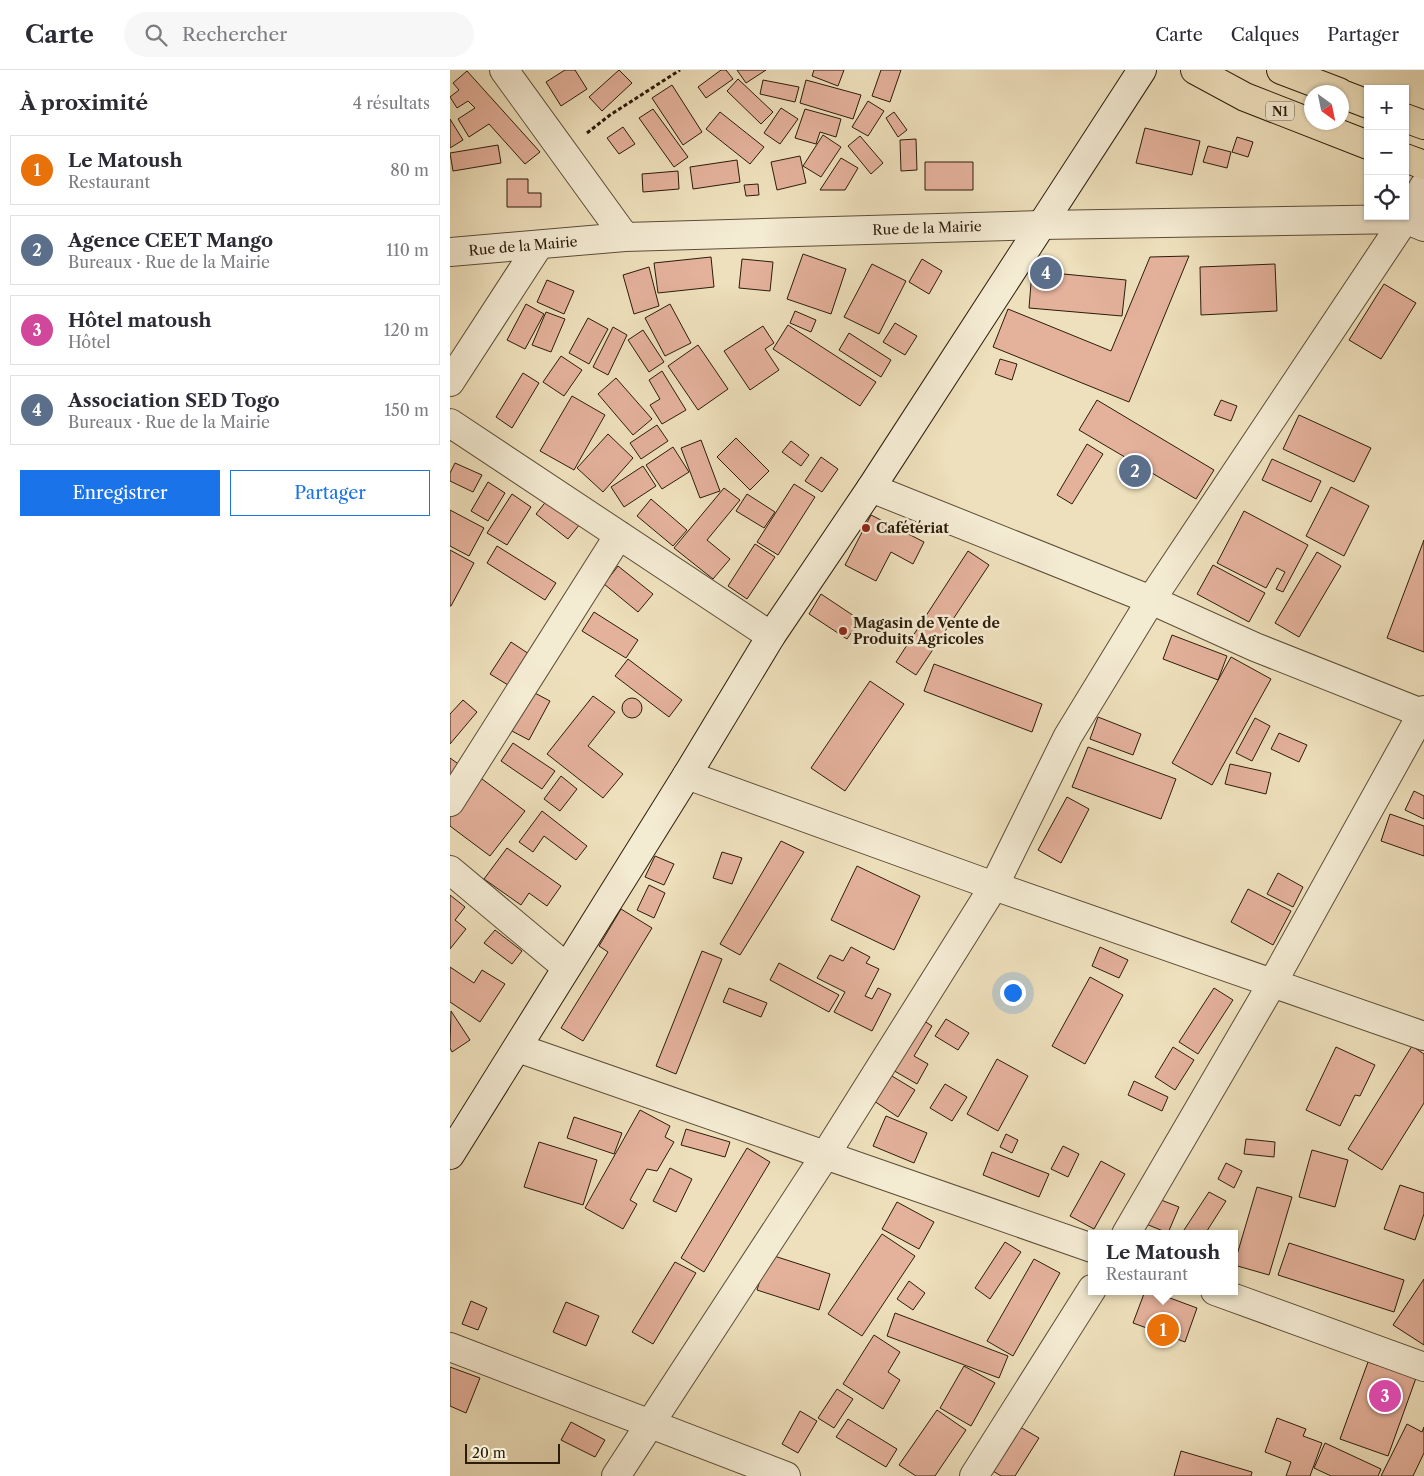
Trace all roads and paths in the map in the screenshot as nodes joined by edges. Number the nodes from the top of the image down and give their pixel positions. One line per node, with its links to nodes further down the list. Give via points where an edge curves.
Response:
1 (504, 70): 12 (street)
2 (680, 70): 12 (path, via 610,115)
3 (1142, 70): 17 (street)
4 (1196, 70): 11 (highway, N1, via 1245,97)
5 (1281, 70): 6 (highway)
6 (1319, 85)
7 (1349, 97): 8 (highway)
8 (1364, 102)
9 (1409, 119): 10 (highway)
10 (1424, 125)
11 (1364, 143)
12 (564, 152): 18 (street)
13 (1409, 159): 14 (highway)
14 (1424, 165)
15 (1424, 186): 16 (street)
16 (1415, 223): 17 (street, Rue de la Mairie); 25 (street)
17 (1041, 225): 18 (street, Rue de la Mairie); 23 (street)
18 (625, 237): 19 (street, Rue de la Mairie)
19 (539, 244): 20 (street, Rue de la Mairie); 21 (street)
20 (450, 252)
21 (450, 382)
22 (450, 423): 24 (street)
23 (871, 488): 25 (street); 26 (street)
24 (619, 535): 26 (street); 29 (street)
25 (1151, 600): 27 (street, via 1256,647); 31 (street, via 1068,736)
26 (771, 636): 28 (street)
27 (1423, 712): 33 (street)
28 (687, 775): 31 (street); 32 (street)
29 (450, 802)
30 (450, 870): 32 (street)
31 (994, 886): 33 (street); 36 (street)
32 (566, 967): 35 (street)
33 (1273, 982): 34 (street); 38 (street)
34 (1424, 1036)
35 (518, 1048): 36 (street); 37 (street)
36 (826, 1154): 39 (street); 44 (street)
37 (450, 1155)
38 (1128, 1230)
39 (1088, 1247)
40 (1088, 1295): 47 (street)
41 (1226, 1295): 43 (street)
42 (450, 1347): 44 (street)
43 (1424, 1367)
44 (649, 1425): 45 (street); 46 (street)
45 (616, 1476)
46 (786, 1476)
47 (974, 1476)

